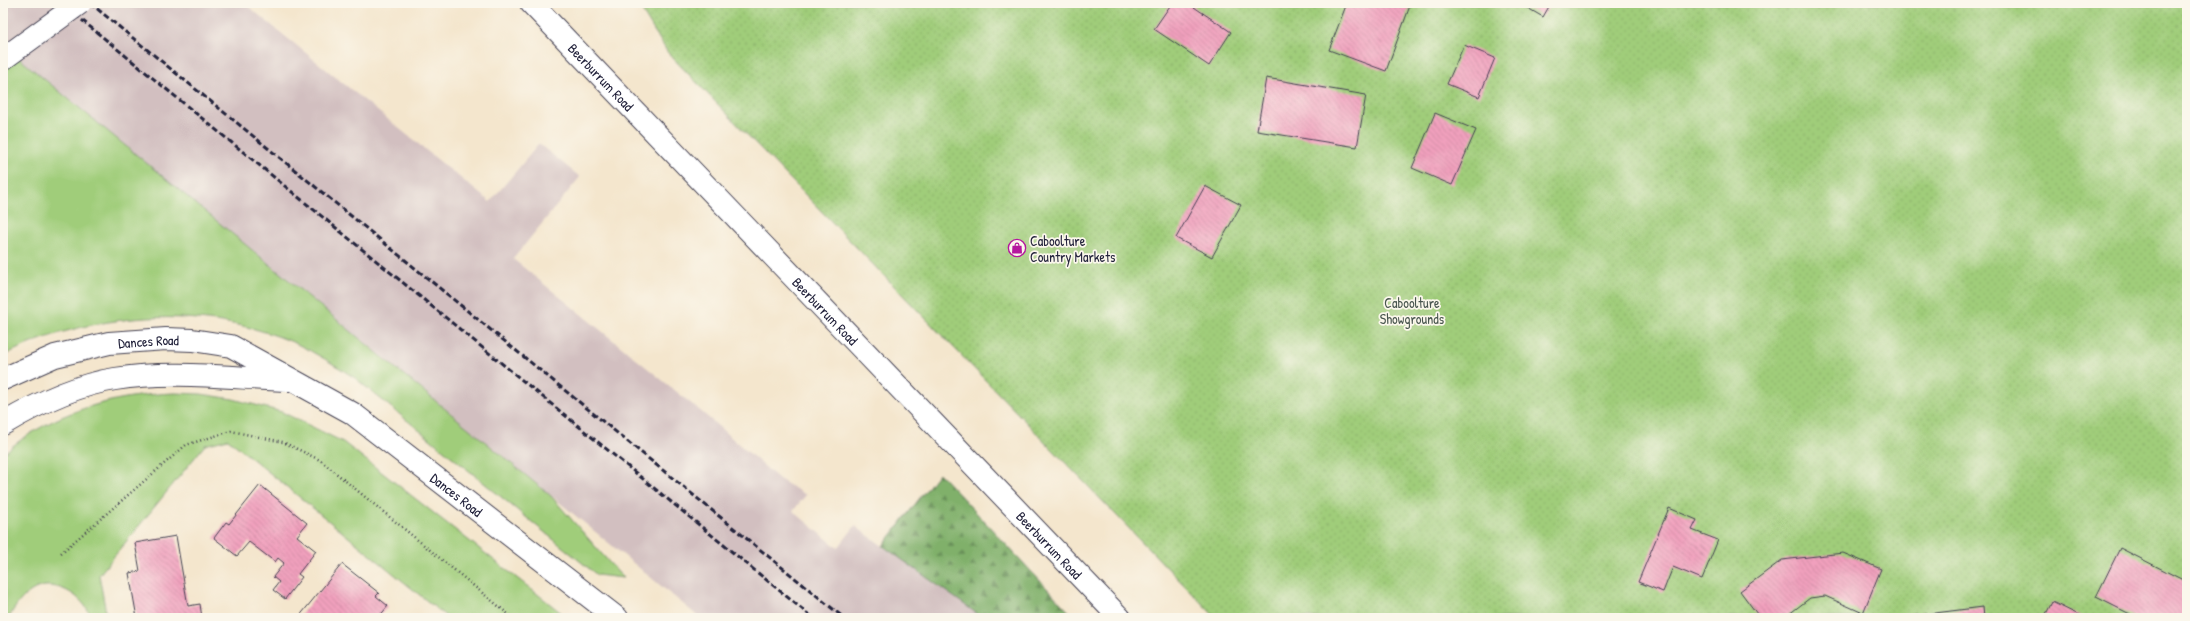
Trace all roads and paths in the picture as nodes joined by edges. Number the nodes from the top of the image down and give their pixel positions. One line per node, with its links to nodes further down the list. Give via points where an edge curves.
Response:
1 (80, 3): 3 (main road, bridge)
2 (535, 4): 10 (main road, Beerburrum Road)
3 (3, 59)
4 (3, 379): 5 (main road, Dances Road, via 32,365 82,348 135,340 166,339 232,346)
5 (292, 380): 6 (main road, Dances Road, via 186,375 114,379 62,394); 9 (main road, Dances Road, via 331,400 376,430)
6 (3, 424)
7 (61, 552): 8 (path, via 186,445 231,432 283,442 320,460)
8 (513, 618)
9 (617, 618)
10 (1120, 618)

